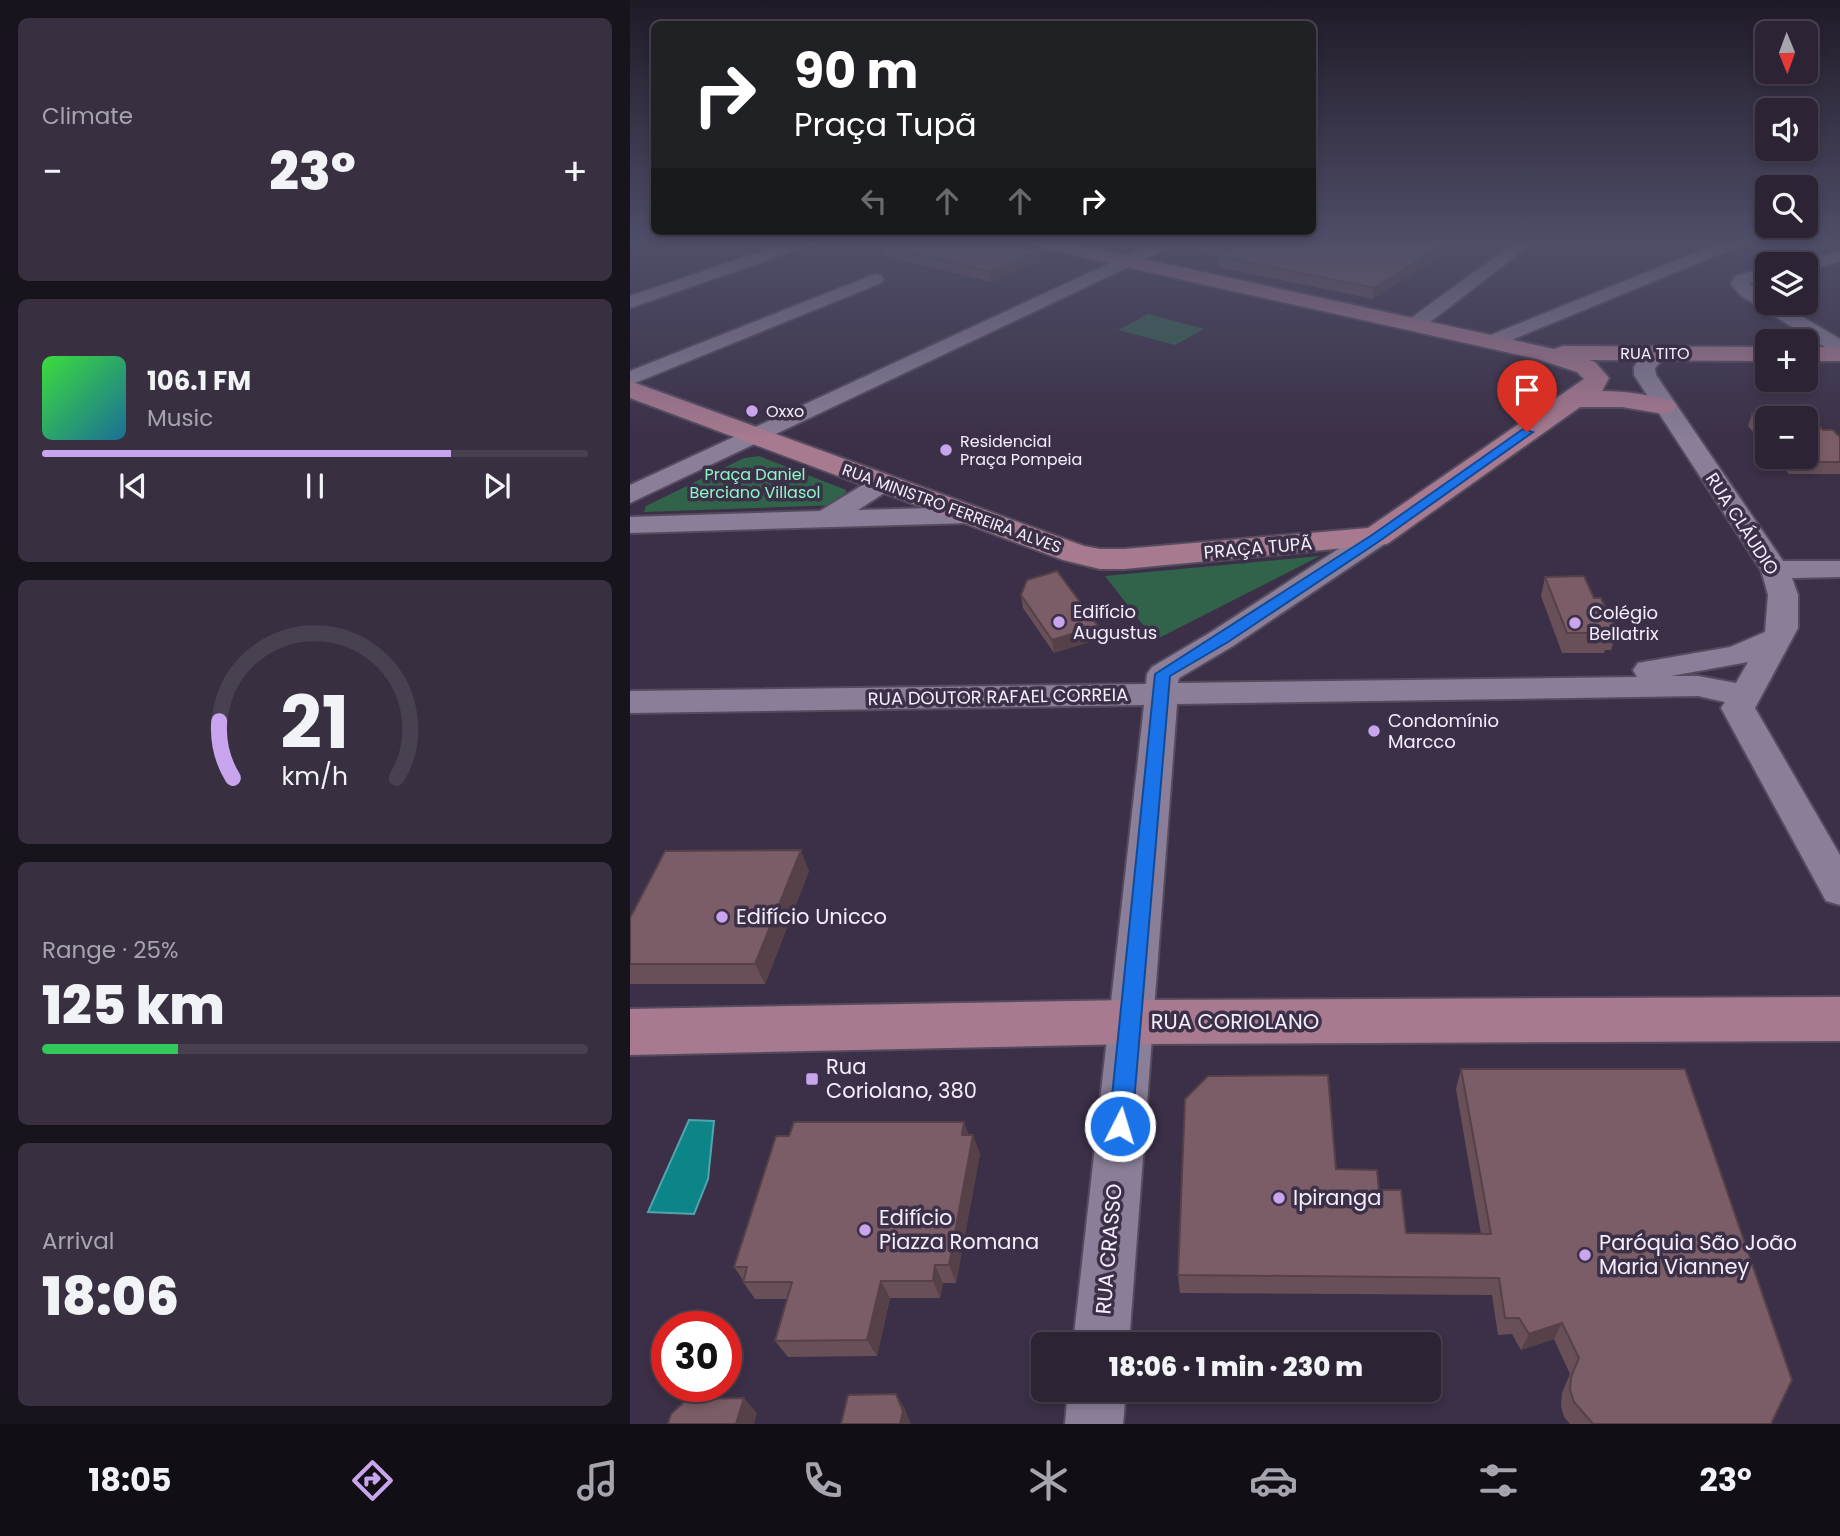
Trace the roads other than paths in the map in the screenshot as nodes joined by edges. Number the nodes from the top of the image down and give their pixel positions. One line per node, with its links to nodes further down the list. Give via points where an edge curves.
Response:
1 (805, 307): 15 (street)
2 (1028, 307): 19 (street)
3 (1336, 307): 7 (street)
4 (1438, 307): 7 (street)
5 (1575, 307): 8 (street)
6 (1786, 315): 9 (street)
7 (1414, 325): 8 (street)
8 (1490, 342): 10 (street)
9 (1840, 348)
10 (1543, 353): 11 (street, RUA TITO); 17 (street, via 1594,373 1596,382)
11 (1658, 354): 12 (street, RUA TITO); 18 (street, RUA CLÁUDIO, via 1644,367)
12 (1755, 354)
13 (1818, 354): 14 (street)
14 (1840, 354)
15 (630, 379)
16 (630, 389): 19 (street, RUA MINISTRO FERREIRA ALVES)
17 (1573, 399): 18 (street, via 1622,398); 25 (street)
18 (1664, 406): 28 (street, RUA CLÁUDIO)
19 (754, 435): 20 (street, RUA MINISTRO FERREIRA ALVES); 21 (street)
20 (883, 483): 22 (street, RUA MINISTRO FERREIRA ALVES); 23 (street)
21 (630, 495)
22 (970, 515): 23 (street); 26 (street, RUA MINISTRO FERREIRA ALVES)
23 (826, 519): 24 (street)
24 (630, 525)
25 (1376, 537): 26 (street, PRAÇA TUPÃ, via 1124,559); 31 (street, PRAÇA TUPÃ, via 1163,674)
26 (1077, 554)
27 (1840, 569): 28 (street)
28 (1775, 570): 29 (street, RUA CLÁUDIO, via 1783,595 1783,628)
29 (1778, 638): 30 (street, RUA DOUTOR RAFAEL CORREIA, via 1737,655 1600,678); 32 (street, RUA CLÁUDIO)
30 (1575, 688): 31 (street, RUA DOUTOR RAFAEL CORREIA); 32 (street, RUA DOUTOR RAFAEL CORREIA, via 1698,686)
31 (1161, 694): 33 (street, RUA DOUTOR RAFAEL CORREIA); 36 (street, RUA CRASSO)
32 (1746, 696): 34 (street, via 1738,708)
33 (630, 702)
34 (1840, 890)
35 (1840, 1019): 36 (street, RUA CORIOLANO)
36 (1129, 1022): 37 (street, RUA CORIOLANO); 38 (street, RUA CRASSO)
37 (630, 1032)
38 (1102, 1332)
39 (1096, 1402): 40 (street)
40 (1094, 1424)

